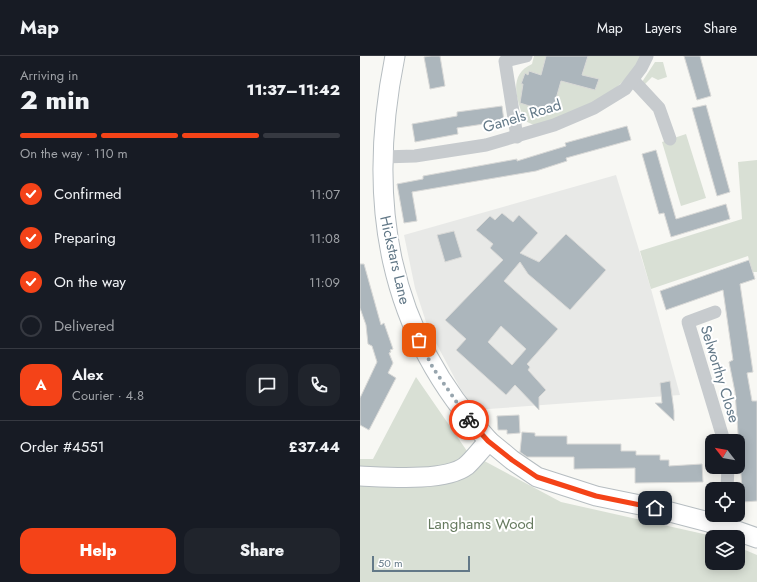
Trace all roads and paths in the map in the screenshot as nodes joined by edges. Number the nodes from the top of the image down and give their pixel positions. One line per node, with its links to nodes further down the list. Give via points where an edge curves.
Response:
1 (395, 56): 8 (street, Hickstars Lane, via 385,112)
2 (526, 56): 4 (street)
3 (647, 56): 5 (street, Ganels Road)
4 (504, 58): 6 (street)
5 (633, 80): 6 (street, Ganels Road, via 625,89 594,108); 7 (street, via 659,108)
6 (517, 137): 8 (street, Ganels Road, via 486,145 415,156)
7 (670, 139)
8 (383, 157): 11 (street, Hickstars Lane, via 387,240 409,317 433,368 449,394)
9 (715, 312): 10 (street, Selworthy Close, via 688,322)
10 (722, 434)
11 (488, 441): 12 (street, via 466,466 454,473 440,476); 13 (street, Hickstars Lane, via 537,477 596,496)
12 (360, 476)
13 (705, 517)
14 (725, 522): 15 (street, Hickstars Lane)
15 (757, 538)

